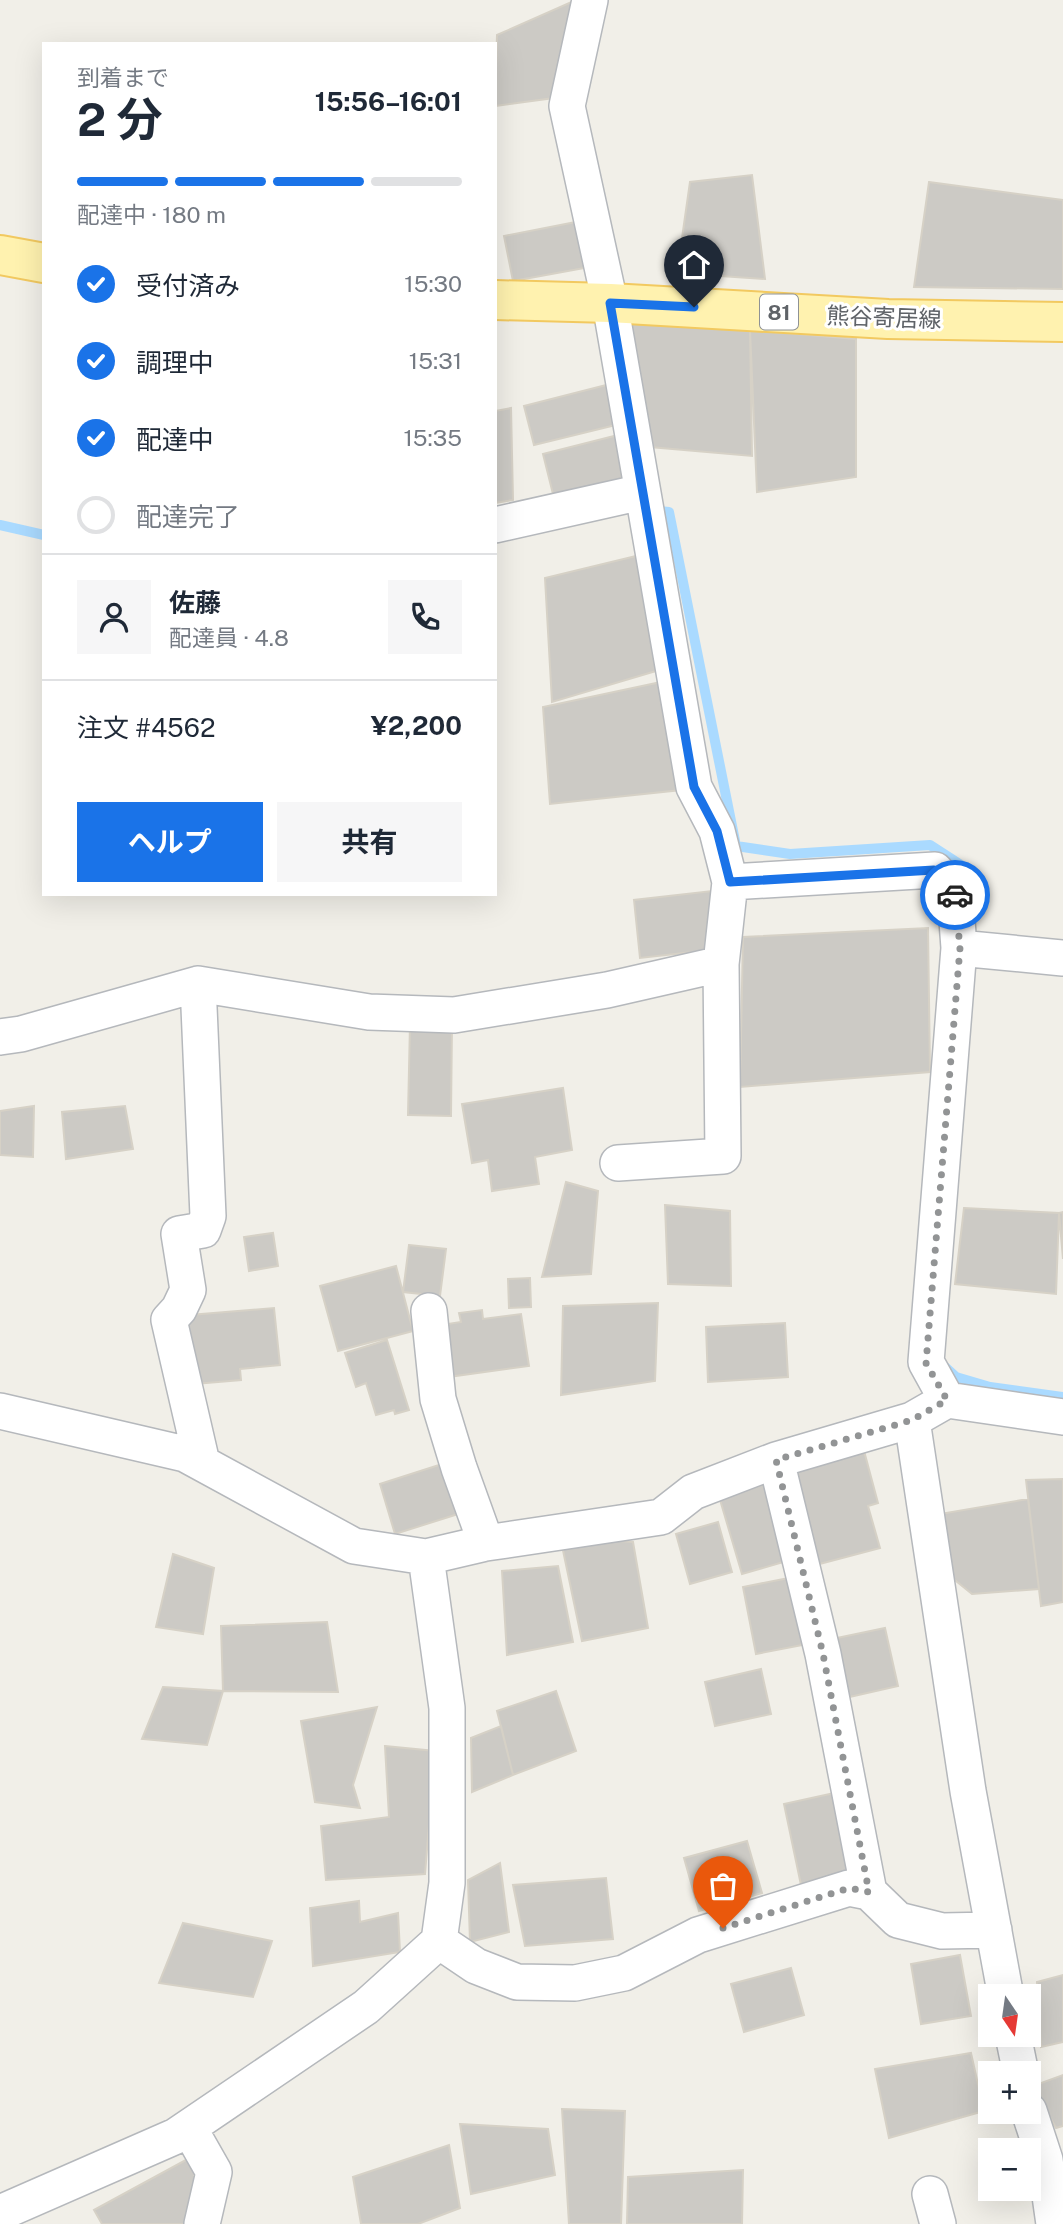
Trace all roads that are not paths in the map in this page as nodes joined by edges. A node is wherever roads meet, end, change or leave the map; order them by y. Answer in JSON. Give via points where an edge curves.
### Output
{"nodes":[{"id":1,"x":590,"y":0,"type":"edge"},
{"id":2,"x":0,"y":255,"type":"edge"},
{"id":3,"x":42,"y":263,"type":"edge"},
{"id":4,"x":497,"y":300,"type":"edge"},
{"id":5,"x":610,"y":303,"type":"junction"},
{"id":6,"x":1063,"y":322,"type":"edge"},
{"id":7,"x":643,"y":494,"type":"junction"},
{"id":8,"x":497,"y":525,"type":"edge"},
{"id":9,"x":730,"y":882,"type":"junction"},
{"id":10,"x":960,"y":948,"type":"junction"},
{"id":11,"x":1063,"y":958,"type":"edge"},
{"id":12,"x":721,"y":964,"type":"junction"},
{"id":13,"x":198,"y":984,"type":"junction"},
{"id":14,"x":0,"y":1037,"type":"edge"},
{"id":15,"x":618,"y":1163,"type":"dead end"},
{"id":16,"x":429,"y":1311,"type":"dead end"},
{"id":17,"x":947,"y":1400,"type":"junction"},
{"id":18,"x":0,"y":1411,"type":"edge"},
{"id":19,"x":1063,"y":1417,"type":"edge"},
{"id":20,"x":912,"y":1420,"type":"junction"},
{"id":21,"x":776,"y":1460,"type":"junction"},
{"id":22,"x":202,"y":1463,"type":"junction"},
{"id":23,"x":486,"y":1543,"type":"junction"},
{"id":24,"x":426,"y":1557,"type":"junction"},
{"id":25,"x":869,"y":1892,"type":"junction"},
{"id":26,"x":994,"y":1930,"type":"junction"},
{"id":27,"x":439,"y":1941,"type":"junction"},
{"id":28,"x":1004,"y":1984,"type":"edge"},
{"id":29,"x":1033,"y":2124,"type":"edge"},
{"id":30,"x":189,"y":2128,"type":"junction"},
{"id":31,"x":0,"y":2213,"type":"edge"},
{"id":32,"x":202,"y":2224,"type":"edge"},
{"id":33,"x":1054,"y":2224,"type":"edge"}],
"edges":[{"from":1,"to":5,"type":"street","via":[[566,106]]},
{"from":2,"to":3,"type":"main road"},
{"from":4,"to":5,"type":"main road","name":"熊谷寄居線","number":"81"},
{"from":5,"to":6,"type":"main road","name":"熊谷寄居線","number":"81","via":[[888,319]]},
{"from":5,"to":7,"type":"street"},
{"from":7,"to":8,"type":"street"},
{"from":7,"to":9,"type":"street","via":[[694,787],[717,831]]},
{"from":9,"to":10,"type":"street","via":[[934,870],[955,892]]},
{"from":9,"to":12,"type":"street"},
{"from":10,"to":11,"type":"street"},
{"from":10,"to":17,"type":"street","via":[[926,1363]]},
{"from":12,"to":13,"type":"street","via":[[607,990],[454,1015],[369,1012]]},
{"from":12,"to":15,"type":"street","via":[[723,1156]]},
{"from":13,"to":14,"type":"street"},
{"from":13,"to":22,"type":"street","via":[[208,1216],[202,1230],[179,1234],[188,1290],[169,1320]]},
{"from":16,"to":23,"type":"street","via":[[438,1399]]},
{"from":17,"to":19,"type":"street"},
{"from":17,"to":20,"type":"street"},
{"from":18,"to":22,"type":"street","via":[[185,1454]]},
{"from":20,"to":21,"type":"street"},
{"from":20,"to":26,"type":"street","via":[[968,1791]]},
{"from":21,"to":23,"type":"street","via":[[693,1492],[661,1517]]},
{"from":21,"to":25,"type":"street","via":[[823,1654]]},
{"from":22,"to":24,"type":"street","via":[[355,1546]]},
{"from":23,"to":24,"type":"street"},
{"from":24,"to":27,"type":"street","via":[[447,1709],[447,1883]]},
{"from":25,"to":26,"type":"street","via":[[898,1920],[942,1931]]},
{"from":25,"to":27,"type":"street","via":[[849,1888],[698,1936],[624,1973],[575,1983],[517,1982],[476,1966]]},
{"from":26,"to":28,"type":"street"},
{"from":27,"to":30,"type":"street","via":[[366,2007]]},
{"from":29,"to":33,"type":"street","via":[[1045,2160]]},
{"from":30,"to":31,"type":"street"},
{"from":30,"to":32,"type":"street","via":[[214,2172]]}]}
